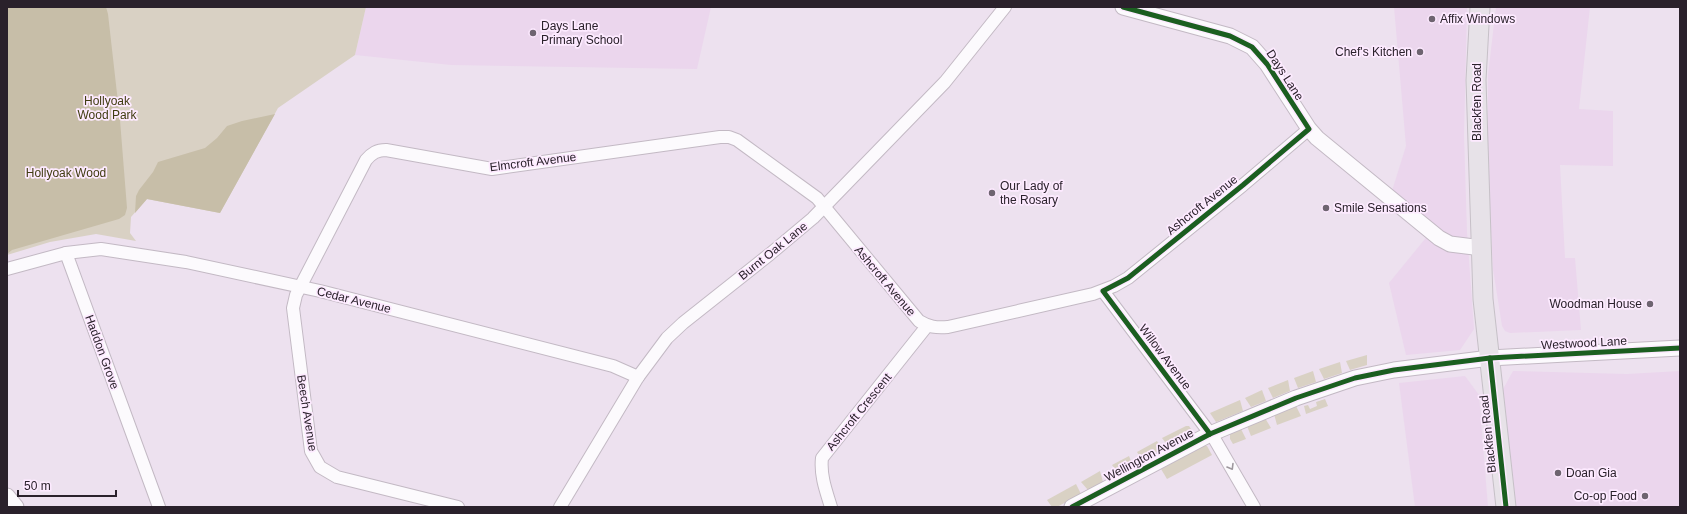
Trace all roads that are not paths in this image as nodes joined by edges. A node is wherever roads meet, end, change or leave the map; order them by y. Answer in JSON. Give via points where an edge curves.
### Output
{"nodes":[{"id":1,"x":1005,"y":7,"type":"edge"},
{"id":2,"x":1123,"y":7,"type":"edge"},
{"id":3,"x":1480,"y":7,"type":"edge"},
{"id":4,"x":1309,"y":129,"type":"junction"},
{"id":5,"x":824,"y":206,"type":"junction"},
{"id":6,"x":1482,"y":248,"type":"junction"},
{"id":7,"x":66,"y":253,"type":"junction"},
{"id":8,"x":7,"y":269,"type":"edge"},
{"id":9,"x":300,"y":287,"type":"junction"},
{"id":10,"x":1103,"y":291,"type":"junction"},
{"id":11,"x":927,"y":326,"type":"junction"},
{"id":12,"x":1680,"y":348,"type":"edge"},
{"id":13,"x":1490,"y":358,"type":"junction"},
{"id":14,"x":638,"y":376,"type":"junction"},
{"id":15,"x":1210,"y":434,"type":"junction"},
{"id":16,"x":7,"y":496,"type":"edge"},
{"id":17,"x":16,"y":507,"type":"edge"},
{"id":18,"x":160,"y":507,"type":"edge"},
{"id":19,"x":458,"y":507,"type":"edge"},
{"id":20,"x":560,"y":507,"type":"edge"},
{"id":21,"x":831,"y":507,"type":"edge"},
{"id":22,"x":1072,"y":507,"type":"edge"},
{"id":23,"x":1254,"y":507,"type":"edge"},
{"id":24,"x":1506,"y":507,"type":"edge"}],
"edges":[{"from":1,"to":5,"type":"street","name":"Burnt Oak Lane","via":[[945,82]]},
{"from":2,"to":4,"type":"street","name":"Days Lane","via":[[1230,36],[1252,47],[1268,64]]},
{"from":3,"to":6,"type":"main road","name":"Blackfen Road","via":[[1476,80]]},
{"from":4,"to":6,"type":"street","name":"Days Lane","via":[[1439,238],[1450,244]]},
{"from":4,"to":10,"type":"street","name":"Ashcroft Avenue","via":[[1128,278]]},
{"from":5,"to":9,"type":"street","name":"Elmcroft Avenue","via":[[737,140],[729,137],[492,169],[382,150],[366,160]]},
{"from":5,"to":11,"type":"street","name":"Ashcroft Avenue","via":[[919,321]]},
{"from":5,"to":14,"type":"street","name":"Burnt Oak Lane","via":[[800,230],[674,330]]},
{"from":6,"to":13,"type":"main road","name":"Blackfen Road","via":[[1483,299]]},
{"from":7,"to":8,"type":"street"},
{"from":7,"to":9,"type":"street","name":"Cedar Avenue","via":[[90,249],[113,250],[186,262]]},
{"from":7,"to":18,"type":"street","name":"Haddon Grove"},
{"from":9,"to":14,"type":"street","name":"Cedar Avenue","via":[[613,366]]},
{"from":9,"to":19,"type":"street","name":"Beech Avenue","via":[[293,308],[309,442],[315,460],[326,472],[337,477]]},
{"from":10,"to":11,"type":"street","name":"Ashcroft Avenue","via":[[948,327]]},
{"from":10,"to":15,"type":"street","name":"Willow Avenue"},
{"from":11,"to":21,"type":"street","name":"Ashcroft Crescent","via":[[822,458],[822,478]]},
{"from":12,"to":13,"type":"street","name":"Westwood Lane"},
{"from":13,"to":15,"type":"street","name":"Wellington Avenue","via":[[1394,370],[1355,378],[1296,398]]},
{"from":13,"to":24,"type":"main road","name":"Blackfen Road"},
{"from":14,"to":20,"type":"street","name":"Burnt Oak Lane"},
{"from":15,"to":22,"type":"street","name":"Wellington Avenue"},
{"from":15,"to":23,"type":"street","name":"Willow Avenue","one_way":true},
{"from":16,"to":17,"type":"street"}]}
